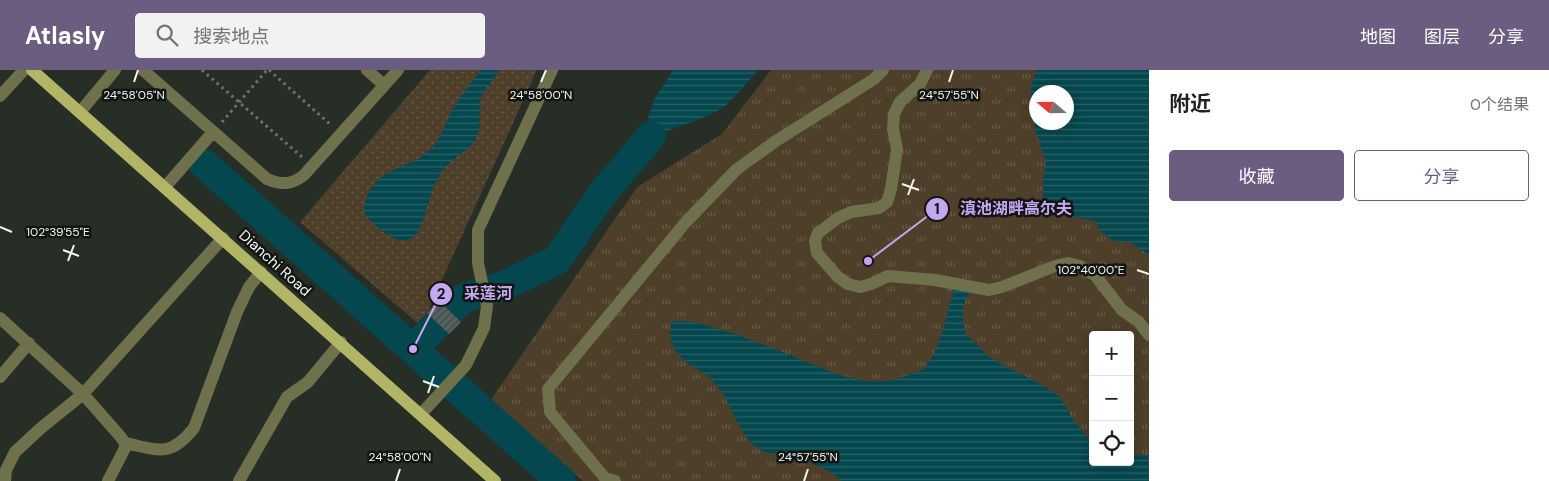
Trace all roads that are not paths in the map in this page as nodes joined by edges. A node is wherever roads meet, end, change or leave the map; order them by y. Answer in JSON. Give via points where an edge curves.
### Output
{"nodes":[{"id":1,"x":24,"y":70,"type":"edge"},
{"id":2,"x":32,"y":70,"type":"edge"},
{"id":3,"x":116,"y":70,"type":"edge"},
{"id":4,"x":142,"y":70,"type":"edge"},
{"id":5,"x":367,"y":70,"type":"edge"},
{"id":6,"x":398,"y":70,"type":"edge"},
{"id":7,"x":552,"y":70,"type":"edge"},
{"id":8,"x":883,"y":70,"type":"edge"},
{"id":9,"x":927,"y":70,"type":"edge"},
{"id":10,"x":384,"y":85,"type":"junction"},
{"id":11,"x":0,"y":96,"type":"edge"},
{"id":12,"x":80,"y":112,"type":"junction"},
{"id":13,"x":213,"y":132,"type":"junction"},
{"id":14,"x":165,"y":187,"type":"junction"},
{"id":15,"x":223,"y":238,"type":"junction"},
{"id":16,"x":261,"y":272,"type":"junction"},
{"id":17,"x":0,"y":318,"type":"edge"},
{"id":18,"x":1149,"y":334,"type":"edge"},
{"id":19,"x":341,"y":342,"type":"junction"},
{"id":20,"x":28,"y":343,"type":"junction"},
{"id":21,"x":0,"y":377,"type":"edge"},
{"id":22,"x":83,"y":394,"type":"junction"},
{"id":23,"x":421,"y":414,"type":"junction"},
{"id":24,"x":125,"y":443,"type":"junction"},
{"id":25,"x":5,"y":481,"type":"edge"},
{"id":26,"x":108,"y":481,"type":"edge"},
{"id":27,"x":239,"y":481,"type":"edge"},
{"id":28,"x":495,"y":481,"type":"edge"},
{"id":29,"x":615,"y":481,"type":"edge"}],
"edges":[{"from":1,"to":11,"type":"lane"},
{"from":2,"to":12,"type":"main road","name":"Dianchi Road"},
{"from":3,"to":12,"type":"lane"},
{"from":4,"to":13,"type":"lane"},
{"from":5,"to":10,"type":"lane"},
{"from":6,"to":10,"type":"lane"},
{"from":7,"to":23,"type":"lane","via":[[478,230],[478,264],[487,306],[484,328],[466,365]]},
{"from":8,"to":29,"type":"lane","via":[[737,169],[685,223],[548,389],[550,412],[605,478]]},
{"from":9,"to":18,"type":"lane","via":[[920,84],[900,102],[894,114],[892,129],[897,149],[887,202],[879,208],[851,212],[838,218],[818,233],[817,253],[838,277],[860,287],[888,276],[989,290],[1068,263],[1094,275],[1122,310]]},
{"from":10,"to":13,"type":"lane","via":[[298,180],[284,184],[267,179]]},
{"from":12,"to":14,"type":"main road","name":"Dianchi Road"},
{"from":13,"to":14,"type":"lane"},
{"from":14,"to":15,"type":"main road","name":"Dianchi Road"},
{"from":15,"to":16,"type":"main road","name":"Dianchi Road"},
{"from":15,"to":22,"type":"lane"},
{"from":16,"to":19,"type":"main road","name":"Dianchi Road"},
{"from":16,"to":24,"type":"lane","via":[[249,287],[237,312],[194,428],[183,442],[160,450]]},
{"from":17,"to":20,"type":"lane"},
{"from":19,"to":23,"type":"main road","name":"Dianchi Road"},
{"from":19,"to":27,"type":"lane","via":[[308,382],[287,397]]},
{"from":20,"to":21,"type":"lane"},
{"from":20,"to":22,"type":"lane"},
{"from":22,"to":24,"type":"lane"},
{"from":22,"to":25,"type":"lane","via":[[15,452],[6,470]]},
{"from":23,"to":28,"type":"main road","name":"Dianchi Road"},
{"from":24,"to":26,"type":"lane"}]}
